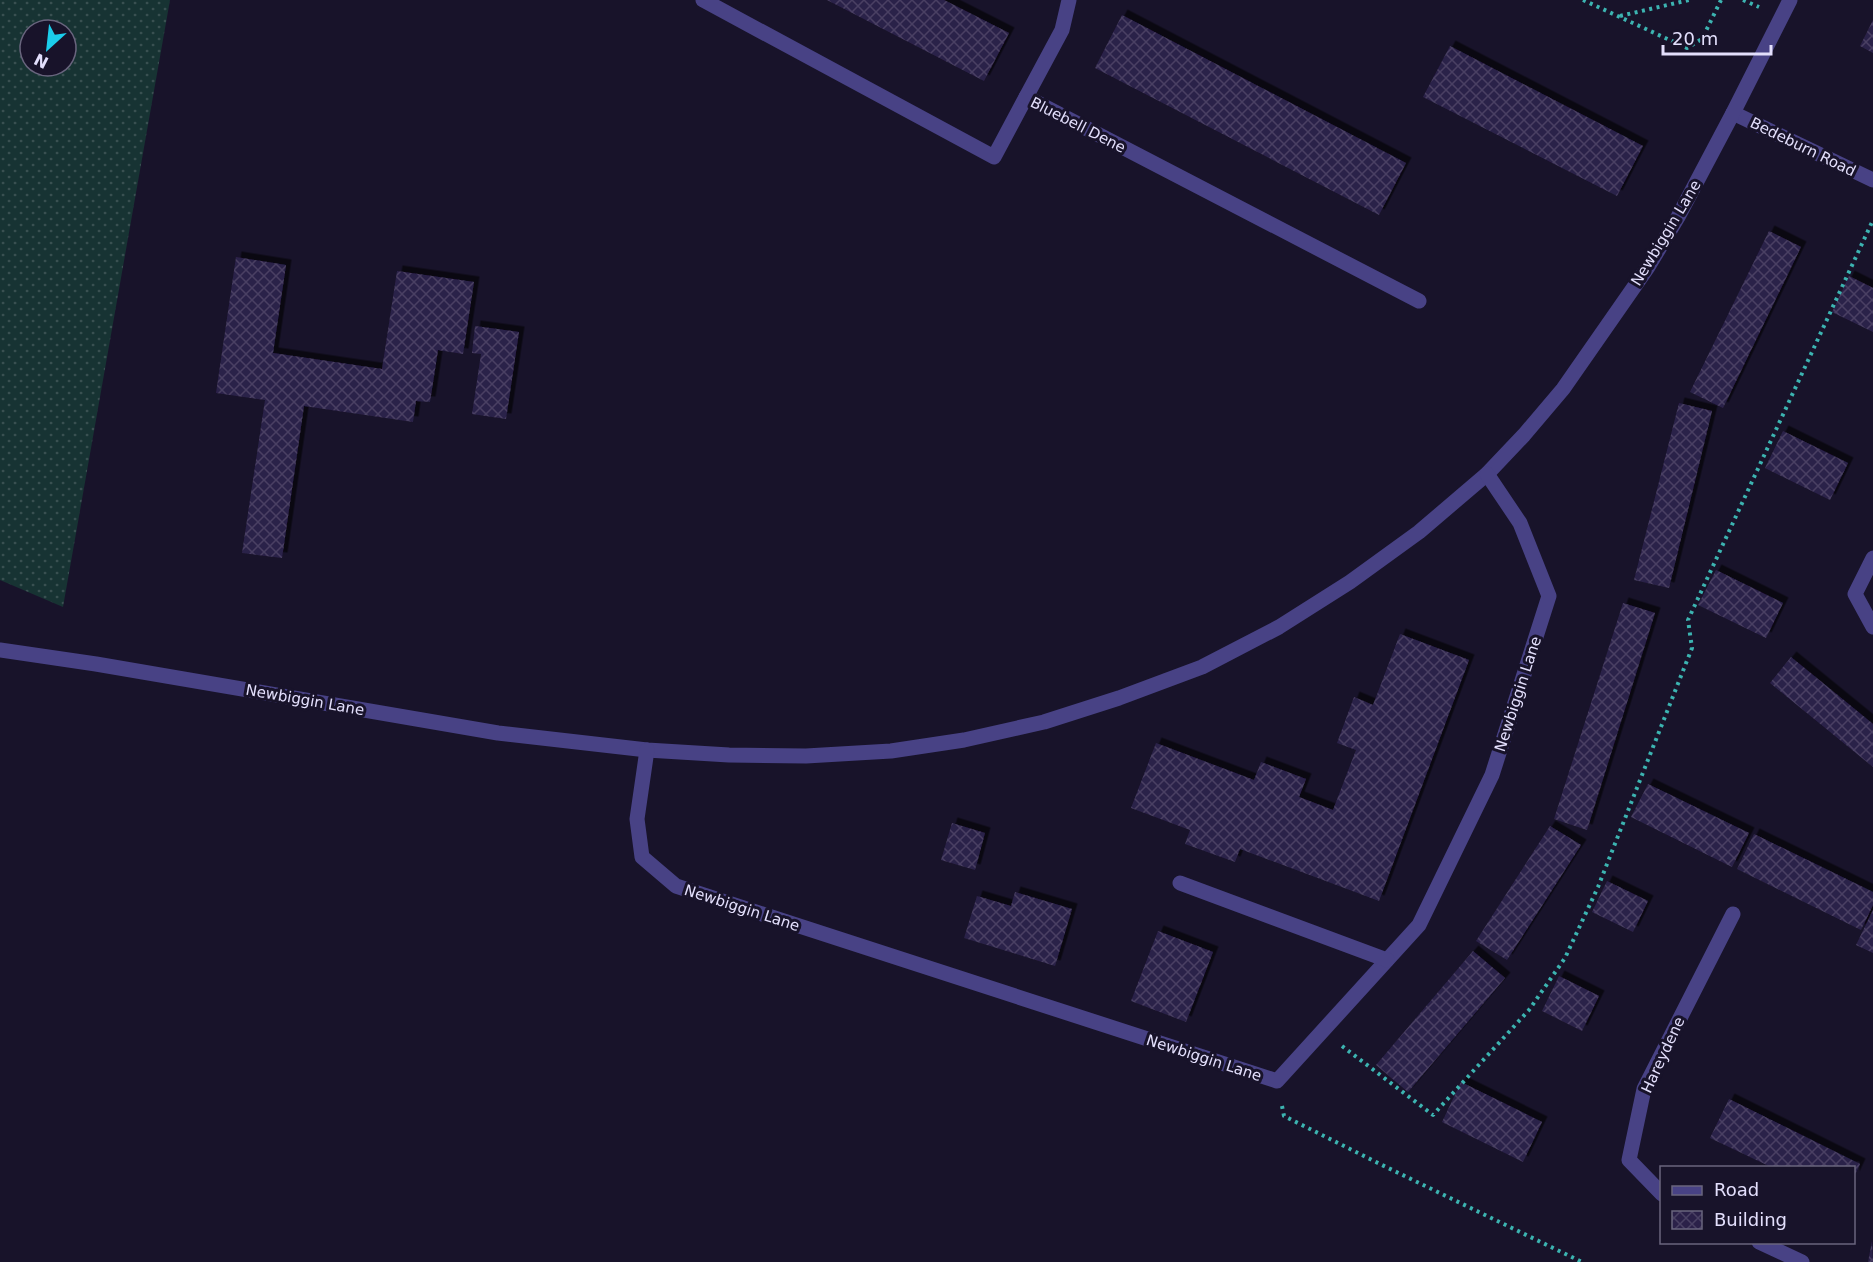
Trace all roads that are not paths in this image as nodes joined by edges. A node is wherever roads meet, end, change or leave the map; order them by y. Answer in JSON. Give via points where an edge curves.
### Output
{"nodes":[{"id":1,"x":703,"y":0,"type":"edge"},
{"id":2,"x":1069,"y":0,"type":"edge"},
{"id":3,"x":1790,"y":0,"type":"edge"},
{"id":4,"x":1026,"y":97,"type":"junction"},
{"id":5,"x":1733,"y":113,"type":"junction"},
{"id":6,"x":1873,"y":180,"type":"edge"},
{"id":7,"x":1419,"y":301,"type":"dead end"},
{"id":8,"x":1487,"y":474,"type":"junction"},
{"id":9,"x":1873,"y":558,"type":"edge"},
{"id":10,"x":1873,"y":627,"type":"edge"},
{"id":11,"x":0,"y":650,"type":"edge"},
{"id":12,"x":647,"y":750,"type":"junction"},
{"id":13,"x":1180,"y":883,"type":"dead end"},
{"id":14,"x":1733,"y":914,"type":"dead end"},
{"id":15,"x":1387,"y":960,"type":"junction"},
{"id":16,"x":1660,"y":1192,"type":"edge"},
{"id":17,"x":1763,"y":1244,"type":"edge"},
{"id":18,"x":1802,"y":1262,"type":"edge"}],
"edges":[{"from":1,"to":4,"type":"street","name":"Bluebell Dene","via":[[994,157]]},
{"from":2,"to":4,"type":"street","via":[[1062,30]]},
{"from":3,"to":5,"type":"street","name":"Newbiggin Lane"},
{"from":4,"to":7,"type":"street","name":"Bluebell Dene"},
{"from":5,"to":6,"type":"street","name":"Bedeburn Road"},
{"from":5,"to":8,"type":"street","name":"Newbiggin Lane","via":[[1648,267],[1563,389]]},
{"from":8,"to":12,"type":"street","name":"Newbiggin Lane","via":[[1410,539],[1279,627],[1202,667],[1066,715],[964,740],[891,751],[806,756]]},
{"from":8,"to":15,"type":"street","name":"Newbiggin Lane","via":[[1520,523],[1549,596],[1492,775],[1419,925]]},
{"from":9,"to":10,"type":"street","via":[[1855,594]]},
{"from":11,"to":12,"type":"street","name":"Newbiggin Lane","via":[[498,734]]},
{"from":12,"to":15,"type":"street","name":"Newbiggin Lane","via":[[637,819],[642,857],[676,886],[1277,1081]]},
{"from":13,"to":15,"type":"street"},
{"from":14,"to":16,"type":"street","name":"Hareydene","via":[[1644,1089],[1629,1160]]},
{"from":17,"to":18,"type":"street"}]}
